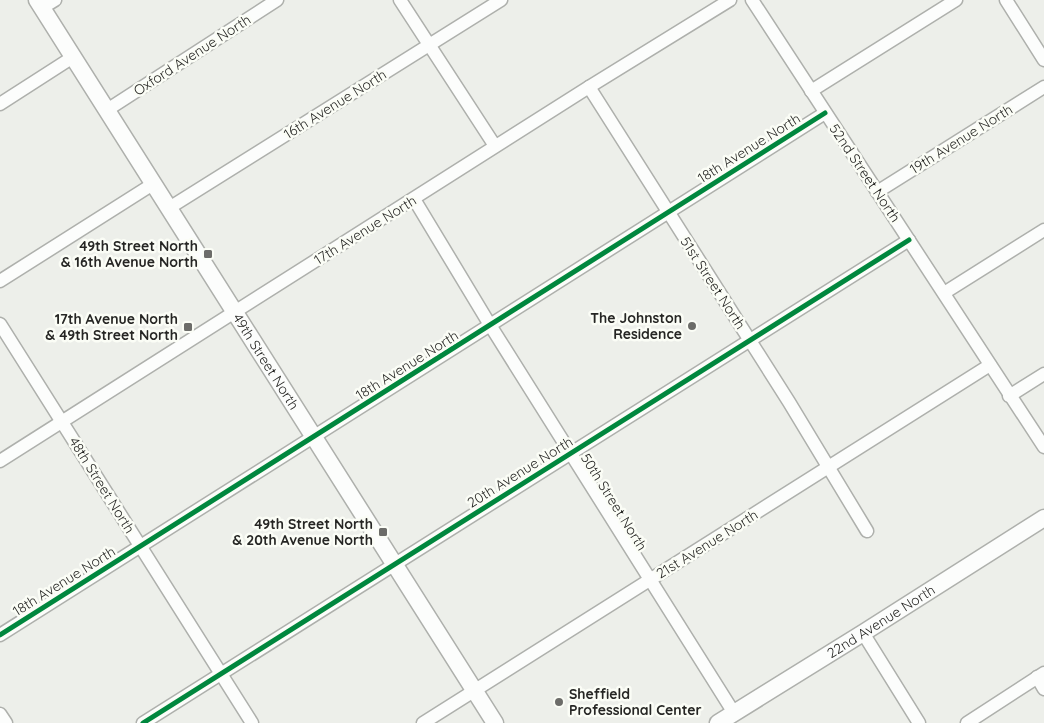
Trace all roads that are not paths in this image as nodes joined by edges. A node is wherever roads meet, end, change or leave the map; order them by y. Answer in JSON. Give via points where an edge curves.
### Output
{"nodes":[{"id":1,"x":277,"y":0,"type":"edge"},
{"id":2,"x":400,"y":0,"type":"edge"},
{"id":3,"x":501,"y":0,"type":"edge"},
{"id":4,"x":730,"y":0,"type":"edge"},
{"id":5,"x":752,"y":0,"type":"edge"},
{"id":6,"x":956,"y":0,"type":"edge"},
{"id":7,"x":1006,"y":0,"type":"edge"},
{"id":8,"x":45,"y":3,"type":"edge"},
{"id":9,"x":430,"y":45,"type":"junction"},
{"id":10,"x":73,"y":57,"type":"junction"},
{"id":11,"x":1044,"y":60,"type":"edge"},
{"id":12,"x":1044,"y":86,"type":"edge"},
{"id":13,"x":589,"y":87,"type":"junction"},
{"id":14,"x":812,"y":91,"type":"junction"},
{"id":15,"x":0,"y":104,"type":"edge"},
{"id":16,"x":107,"y":110,"type":"junction"},
{"id":17,"x":825,"y":113,"type":"junction"},
{"id":18,"x":495,"y":146,"type":"junction"},
{"id":19,"x":153,"y":184,"type":"junction"},
{"id":20,"x":877,"y":192,"type":"junction"},
{"id":21,"x":414,"y":199,"type":"junction"},
{"id":22,"x":169,"y":208,"type":"junction"},
{"id":23,"x":668,"y":212,"type":"junction"},
{"id":24,"x":1044,"y":230,"type":"edge"},
{"id":25,"x":909,"y":240,"type":"junction"},
{"id":26,"x":0,"y":281,"type":"edge"},
{"id":27,"x":944,"y":293,"type":"junction"},
{"id":28,"x":235,"y":312,"type":"junction"},
{"id":29,"x":0,"y":324,"type":"edge"},
{"id":30,"x":490,"y":325,"type":"junction"},
{"id":31,"x":750,"y":340,"type":"junction"},
{"id":32,"x":990,"y":365,"type":"junction"},
{"id":33,"x":1044,"y":374,"type":"edge"},
{"id":34,"x":1009,"y":396,"type":"junction"},
{"id":35,"x":62,"y":422,"type":"junction"},
{"id":36,"x":314,"y":437,"type":"junction"},
{"id":37,"x":1044,"y":447,"type":"edge"},
{"id":38,"x":571,"y":453,"type":"junction"},
{"id":39,"x":0,"y":461,"type":"edge"},
{"id":40,"x":828,"y":467,"type":"junction"},
{"id":41,"x":1044,"y":518,"type":"edge"},
{"id":42,"x":867,"y":531,"type":"dead end"},
{"id":43,"x":140,"y":546,"type":"junction"},
{"id":44,"x":394,"y":564,"type":"junction"},
{"id":45,"x":650,"y":580,"type":"junction"},
{"id":46,"x":863,"y":633,"type":"junction"},
{"id":47,"x":0,"y":635,"type":"edge"},
{"id":48,"x":221,"y":674,"type":"junction"},
{"id":49,"x":1040,"y":675,"type":"edge"},
{"id":50,"x":1044,"y":689,"type":"edge"},
{"id":51,"x":474,"y":690,"type":"junction"},
{"id":52,"x":734,"y":713,"type":"junction"},
{"id":53,"x":0,"y":714,"type":"edge"},
{"id":54,"x":6,"y":723,"type":"edge"},
{"id":55,"x":142,"y":723,"type":"edge"},
{"id":56,"x":252,"y":723,"type":"edge"},
{"id":57,"x":423,"y":723,"type":"edge"},
{"id":58,"x":495,"y":723,"type":"edge"},
{"id":59,"x":718,"y":723,"type":"edge"},
{"id":60,"x":919,"y":723,"type":"edge"},
{"id":61,"x":967,"y":723,"type":"edge"}],
"edges":[{"from":1,"to":16,"type":"street","name":"Oxford Avenue North"},
{"from":2,"to":9,"type":"street"},
{"from":3,"to":9,"type":"street","name":"16th Avenue North"},
{"from":4,"to":13,"type":"street","name":"17th Avenue North"},
{"from":5,"to":14,"type":"street","name":"52nd Street North"},
{"from":6,"to":14,"type":"street"},
{"from":7,"to":11,"type":"street"},
{"from":8,"to":10,"type":"main road","name":"49th Street North"},
{"from":9,"to":18,"type":"street"},
{"from":9,"to":22,"type":"street","name":"16th Avenue North"},
{"from":10,"to":15,"type":"street"},
{"from":10,"to":16,"type":"main road","name":"49th Street North"},
{"from":12,"to":20,"type":"street","name":"19th Avenue North"},
{"from":13,"to":18,"type":"street","name":"17th Avenue North"},
{"from":13,"to":23,"type":"street","name":"51st Street North"},
{"from":14,"to":17,"type":"street","name":"52nd Street North"},
{"from":16,"to":19,"type":"main road","name":"49th Street North"},
{"from":17,"to":20,"type":"street","name":"52nd Street North"},
{"from":17,"to":23,"type":"street","name":"18th Avenue North"},
{"from":18,"to":21,"type":"street","name":"17th Avenue North"},
{"from":19,"to":22,"type":"main road","name":"49th Street North"},
{"from":19,"to":26,"type":"street"},
{"from":20,"to":25,"type":"street","name":"52nd Street North"},
{"from":21,"to":28,"type":"street","name":"17th Avenue North"},
{"from":21,"to":30,"type":"street","name":"50th Street North"},
{"from":22,"to":28,"type":"main road","name":"49th Street North"},
{"from":23,"to":30,"type":"street","name":"18th Avenue North"},
{"from":23,"to":31,"type":"street","name":"51st Street North"},
{"from":24,"to":27,"type":"street"},
{"from":25,"to":27,"type":"street","name":"52nd Street North"},
{"from":25,"to":31,"type":"street","name":"20th Avenue North"},
{"from":27,"to":32,"type":"street","name":"52nd Street North"},
{"from":28,"to":35,"type":"street","name":"17th Avenue North"},
{"from":28,"to":36,"type":"main road","name":"49th Street North"},
{"from":29,"to":35,"type":"street","name":"48th Street North"},
{"from":30,"to":36,"type":"street","name":"18th Avenue North"},
{"from":30,"to":38,"type":"street","name":"50th Street North"},
{"from":31,"to":38,"type":"street","name":"20th Avenue North"},
{"from":31,"to":40,"type":"street","name":"51st Street North"},
{"from":32,"to":34,"type":"street","name":"52nd Street North"},
{"from":32,"to":40,"type":"street","name":"21st Avenue North"},
{"from":33,"to":34,"type":"street"},
{"from":34,"to":37,"type":"street","name":"52nd Street North"},
{"from":35,"to":39,"type":"street","name":"17th Avenue North"},
{"from":35,"to":43,"type":"street","name":"48th Street North"},
{"from":36,"to":43,"type":"street","name":"18th Avenue North"},
{"from":36,"to":44,"type":"main road","name":"49th Street North"},
{"from":38,"to":44,"type":"street","name":"20th Avenue North"},
{"from":38,"to":45,"type":"street","name":"50th Street North"},
{"from":40,"to":42,"type":"street","name":"51st Street North"},
{"from":40,"to":45,"type":"street","name":"21st Avenue North"},
{"from":41,"to":46,"type":"main road","name":"22nd Avenue North"},
{"from":43,"to":47,"type":"street","name":"18th Avenue North"},
{"from":43,"to":48,"type":"street","name":"48th Street North"},
{"from":44,"to":48,"type":"street","name":"20th Avenue North"},
{"from":44,"to":51,"type":"main road","name":"49th Street North"},
{"from":45,"to":51,"type":"street","name":"21st Avenue North"},
{"from":45,"to":52,"type":"street","name":"50th Street North"},
{"from":46,"to":52,"type":"main road","name":"22nd Avenue North"},
{"from":46,"to":60,"type":"street"},
{"from":48,"to":55,"type":"street","name":"20th Avenue North"},
{"from":48,"to":56,"type":"street","name":"48th Street North"},
{"from":49,"to":50,"type":"street"},
{"from":49,"to":61,"type":"street"},
{"from":51,"to":57,"type":"street","name":"21st Avenue North"},
{"from":51,"to":58,"type":"main road","name":"49th Street North"},
{"from":52,"to":59,"type":"main road","name":"22nd Avenue North"},
{"from":53,"to":54,"type":"street"}]}
